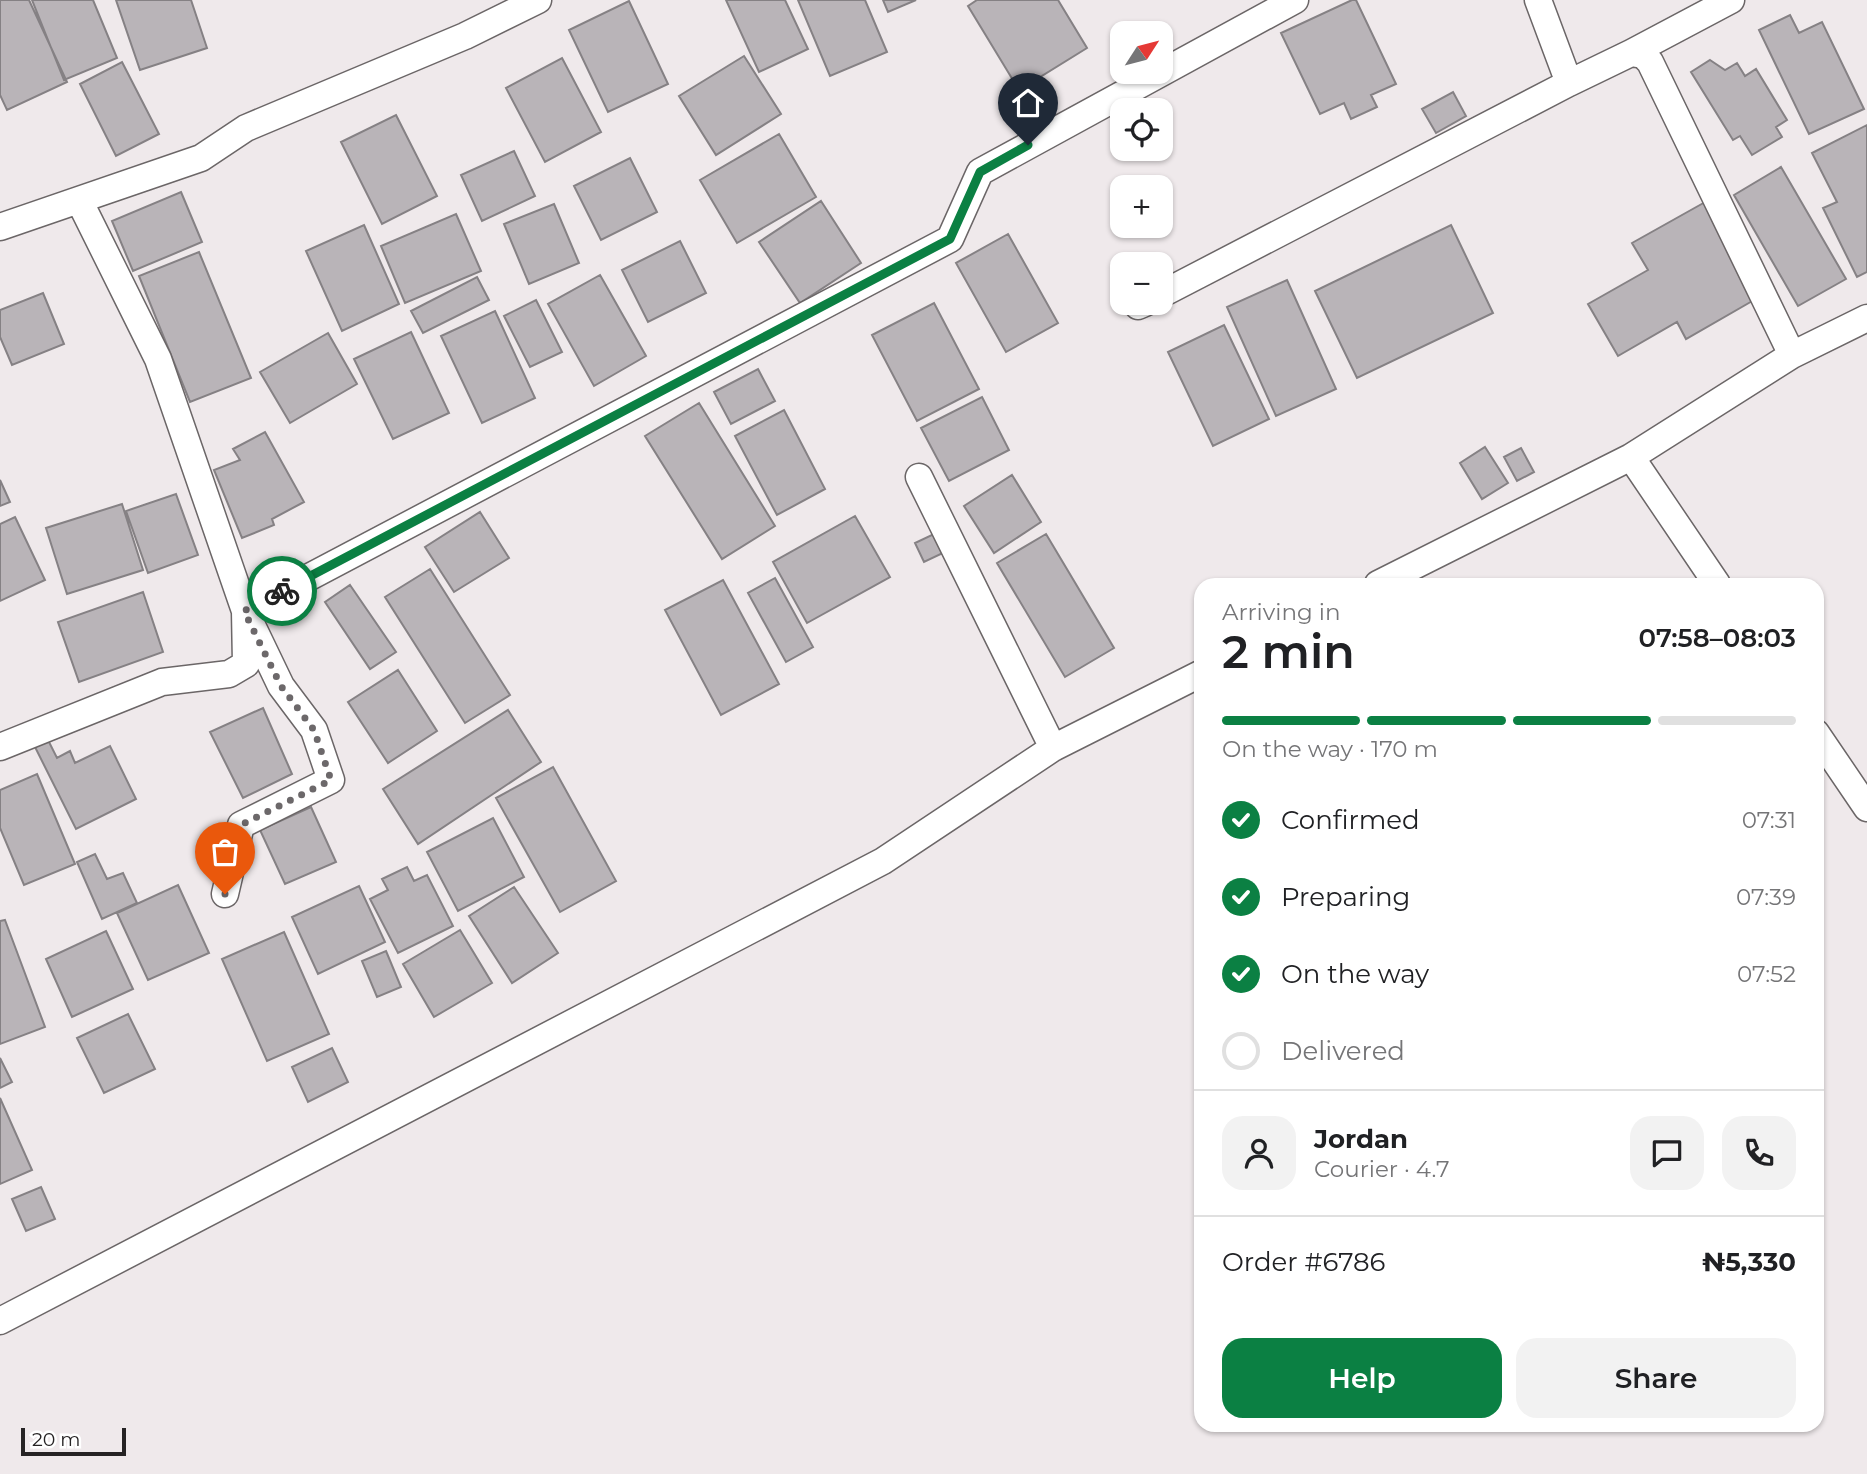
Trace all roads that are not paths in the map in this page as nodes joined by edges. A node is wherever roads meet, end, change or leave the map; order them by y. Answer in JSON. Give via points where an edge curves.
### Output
{"nodes":[{"id":1,"x":538,"y":0,"type":"edge"},
{"id":2,"x":1295,"y":0,"type":"edge"},
{"id":3,"x":1538,"y":0,"type":"edge"},
{"id":4,"x":1731,"y":0,"type":"edge"},
{"id":5,"x":1630,"y":53,"type":"junction"},
{"id":6,"x":1569,"y":83,"type":"junction"},
{"id":7,"x":80,"y":202,"type":"junction"},
{"id":8,"x":0,"y":227,"type":"edge"},
{"id":9,"x":1173,"y":288,"type":"edge"},
{"id":10,"x":1867,"y":318,"type":"edge"},
{"id":11,"x":1792,"y":355,"type":"junction"},
{"id":12,"x":1631,"y":457,"type":"junction"},
{"id":13,"x":919,"y":477,"type":"dead end"},
{"id":14,"x":1390,"y":578,"type":"edge"},
{"id":15,"x":1713,"y":578,"type":"edge"},
{"id":16,"x":244,"y":611,"type":"junction"},
{"id":17,"x":1194,"y":677,"type":"edge"},
{"id":18,"x":1824,"y":745,"type":"edge"},
{"id":19,"x":0,"y":747,"type":"edge"},
{"id":20,"x":1053,"y":748,"type":"junction"},
{"id":21,"x":1867,"y":808,"type":"edge"},
{"id":22,"x":225,"y":894,"type":"dead end"},
{"id":23,"x":0,"y":1321,"type":"edge"}],
"edges":[{"from":1,"to":7,"type":"street","via":[[465,36],[246,128],[201,158]]},
{"from":2,"to":16,"type":"street","via":[[980,172],[950,239]]},
{"from":3,"to":6,"type":"street"},
{"from":4,"to":5,"type":"street"},
{"from":5,"to":6,"type":"street"},
{"from":5,"to":11,"type":"street","via":[[1643,55],[1650,62]]},
{"from":6,"to":9,"type":"street"},
{"from":7,"to":8,"type":"street"},
{"from":7,"to":16,"type":"street","via":[[158,359]]},
{"from":10,"to":11,"type":"street"},
{"from":11,"to":12,"type":"street"},
{"from":12,"to":14,"type":"street"},
{"from":12,"to":15,"type":"street"},
{"from":13,"to":20,"type":"street"},
{"from":16,"to":19,"type":"street","via":[[246,664],[229,674],[162,682]]},
{"from":16,"to":22,"type":"street","via":[[281,686],[314,730],[331,780],[241,825]]},
{"from":17,"to":20,"type":"street"},
{"from":18,"to":21,"type":"street"},
{"from":20,"to":23,"type":"street","via":[[883,861]]}]}
